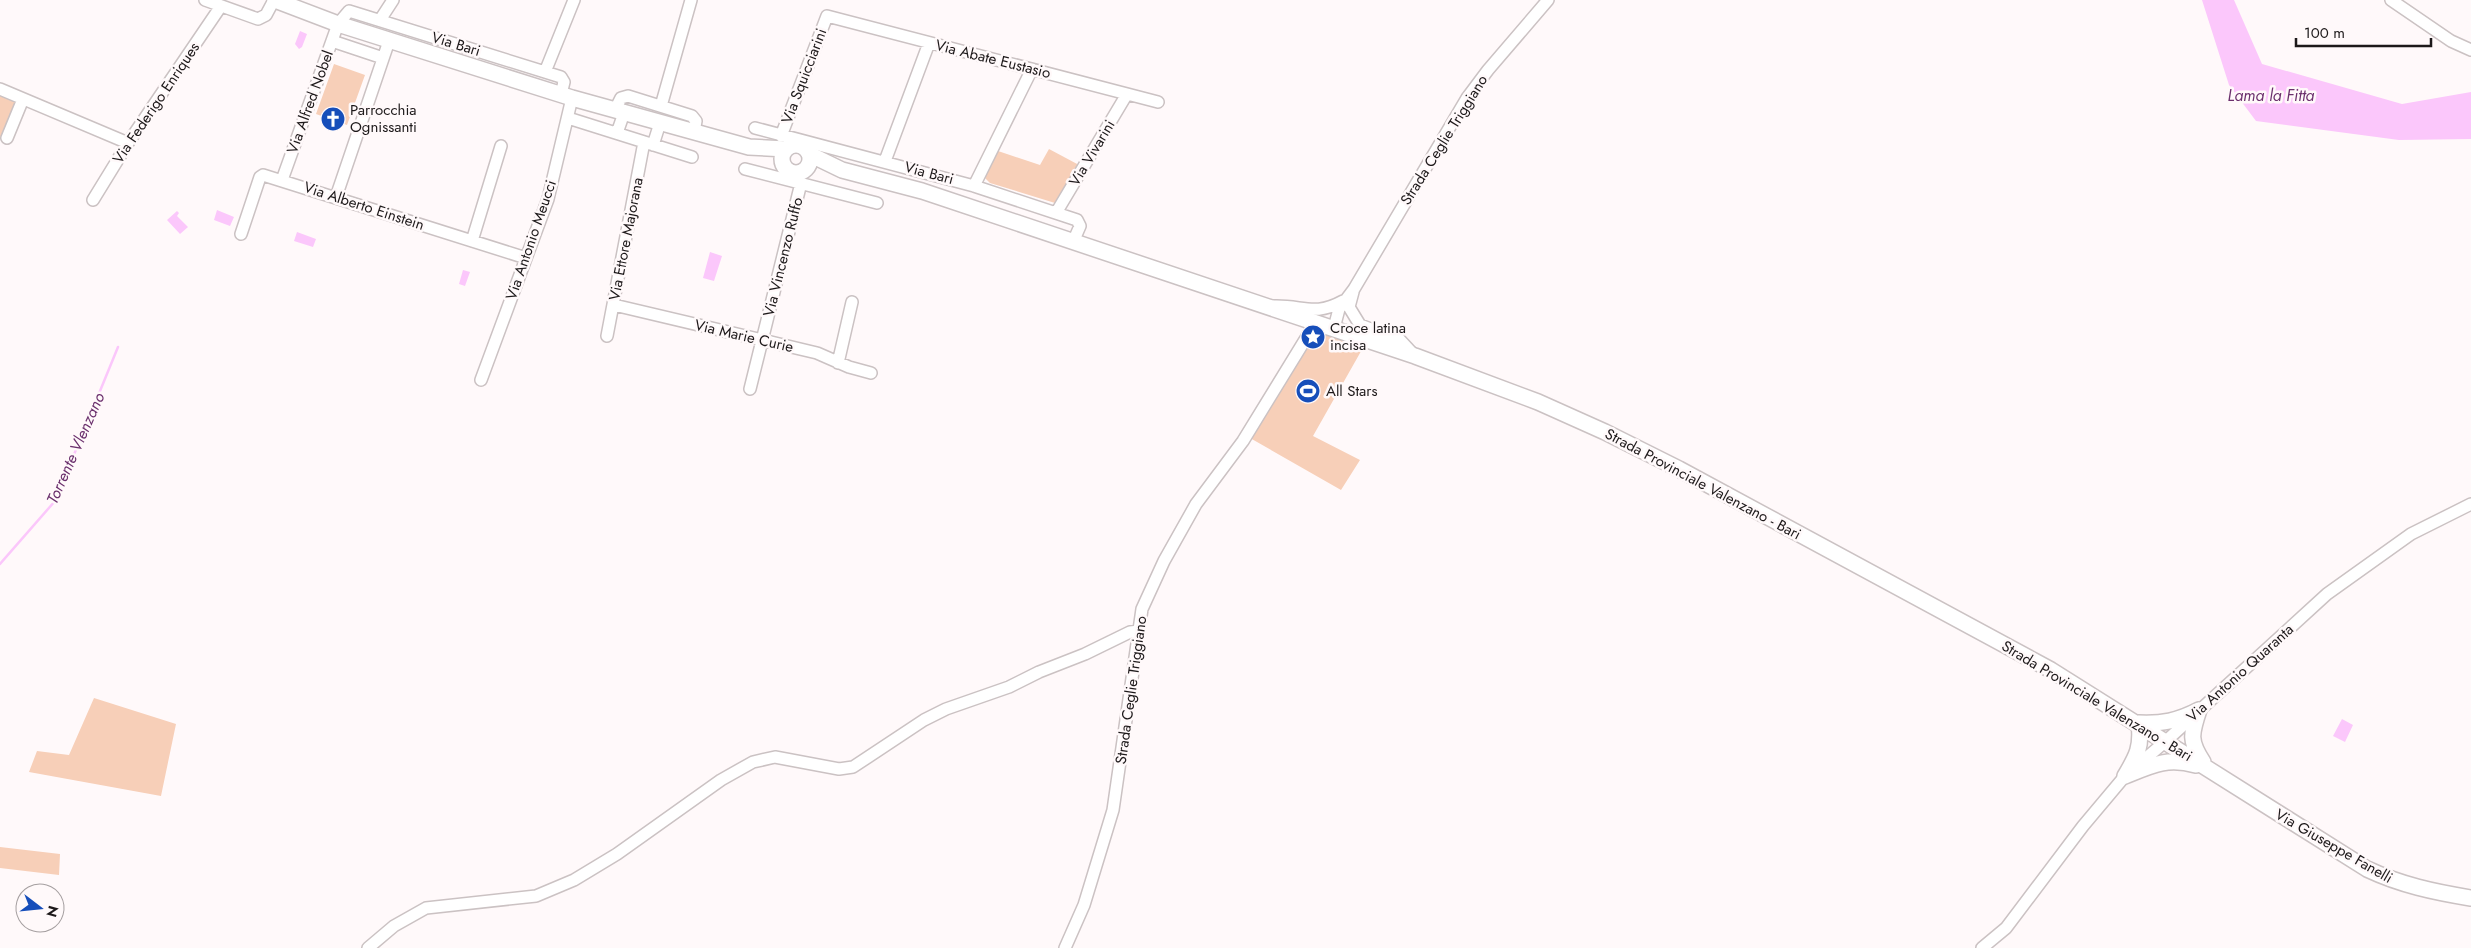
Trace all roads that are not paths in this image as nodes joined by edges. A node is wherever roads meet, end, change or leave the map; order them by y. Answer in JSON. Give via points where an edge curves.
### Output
{"nodes":[{"id":1,"x":206,"y":0,"type":"edge"},
{"id":2,"x":274,"y":0,"type":"edge"},
{"id":3,"x":393,"y":0,"type":"edge"},
{"id":4,"x":574,"y":0,"type":"edge"},
{"id":5,"x":691,"y":0,"type":"edge"},
{"id":6,"x":1548,"y":0,"type":"edge"},
{"id":7,"x":2391,"y":0,"type":"edge"},
{"id":8,"x":221,"y":6,"type":"junction"},
{"id":9,"x":827,"y":16,"type":"joint"},
{"id":10,"x":380,"y":20,"type":"junction"},
{"id":11,"x":338,"y":24,"type":"junction"},
{"id":12,"x":332,"y":41,"type":"junction"},
{"id":13,"x":389,"y":41,"type":"junction"},
{"id":14,"x":929,"y":43,"type":"junction"},
{"id":15,"x":2471,"y":50,"type":"edge"},
{"id":16,"x":383,"y":58,"type":"junction"},
{"id":17,"x":1032,"y":69,"type":"junction"},
{"id":18,"x":545,"y":72,"type":"junction"},
{"id":19,"x":0,"y":89,"type":"edge"},
{"id":20,"x":1128,"y":94,"type":"junction"},
{"id":21,"x":567,"y":96,"type":"junction"},
{"id":22,"x":23,"y":99,"type":"junction"},
{"id":23,"x":1158,"y":102,"type":"dead end"},
{"id":24,"x":661,"y":106,"type":"junction"},
{"id":25,"x":619,"y":111,"type":"junction"},
{"id":26,"x":568,"y":118,"type":"junction"},
{"id":27,"x":660,"y":123,"type":"junction"},
{"id":28,"x":755,"y":128,"type":"dead end"},
{"id":29,"x":694,"y":132,"type":"junction"},
{"id":30,"x":618,"y":133,"type":"junction"},
{"id":31,"x":7,"y":138,"type":"dead end"},
{"id":32,"x":128,"y":143,"type":"junction"},
{"id":33,"x":649,"y":143,"type":"junction"},
{"id":34,"x":795,"y":145,"type":"junction"},
{"id":35,"x":501,"y":146,"type":"dead end"},
{"id":36,"x":749,"y":147,"type":"junction"},
{"id":37,"x":692,"y":157,"type":"dead end"},
{"id":38,"x":885,"y":161,"type":"junction"},
{"id":39,"x":745,"y":169,"type":"dead end"},
{"id":40,"x":842,"y":170,"type":"junction"},
{"id":41,"x":795,"y":174,"type":"junction"},
{"id":42,"x":282,"y":180,"type":"junction"},
{"id":43,"x":974,"y":186,"type":"junction"},
{"id":44,"x":336,"y":197,"type":"junction"},
{"id":45,"x":93,"y":200,"type":"dead end"},
{"id":46,"x":877,"y":203,"type":"dead end"},
{"id":47,"x":1029,"y":204,"type":"junction"},
{"id":48,"x":1056,"y":212,"type":"junction"},
{"id":49,"x":1022,"y":225,"type":"junction"},
{"id":50,"x":241,"y":234,"type":"dead end"},
{"id":51,"x":472,"y":240,"type":"junction"},
{"id":52,"x":1073,"y":242,"type":"junction"},
{"id":53,"x":526,"y":258,"type":"junction"},
{"id":54,"x":1166,"y":272,"type":"joint"},
{"id":55,"x":852,"y":302,"type":"dead end"},
{"id":56,"x":1347,"y":304,"type":"junction"},
{"id":57,"x":614,"y":305,"type":"junction"},
{"id":58,"x":1263,"y":306,"type":"junction"},
{"id":59,"x":1316,"y":322,"type":"junction"},
{"id":60,"x":1334,"y":328,"type":"junction"},
{"id":61,"x":608,"y":336,"type":"dead end"},
{"id":62,"x":762,"y":340,"type":"junction"},
{"id":63,"x":1415,"y":356,"type":"junction"},
{"id":64,"x":838,"y":363,"type":"junction"},
{"id":65,"x":871,"y":373,"type":"dead end"},
{"id":66,"x":481,"y":380,"type":"dead end"},
{"id":67,"x":750,"y":389,"type":"dead end"},
{"id":68,"x":2471,"y":504,"type":"edge"},
{"id":69,"x":1139,"y":631,"type":"junction"},
{"id":70,"x":2199,"y":710,"type":"junction"},
{"id":71,"x":2139,"y":723,"type":"junction"},
{"id":72,"x":2166,"y":741,"type":"junction"},
{"id":73,"x":2207,"y":769,"type":"junction"},
{"id":74,"x":2125,"y":776,"type":"junction"},
{"id":75,"x":2471,"y":898,"type":"edge"},
{"id":76,"x":368,"y":948,"type":"edge"},
{"id":77,"x":1065,"y":948,"type":"edge"},
{"id":78,"x":1982,"y":948,"type":"edge"}],
"edges":[{"from":1,"to":8,"type":"street","name":"Via Bari"},
{"from":2,"to":8,"type":"street","name":"Via Bari","via":[[266,15],[258,20]]},
{"from":2,"to":11,"type":"main road","name":"Via Bari"},
{"from":3,"to":10,"type":"street"},
{"from":4,"to":18,"type":"street"},
{"from":5,"to":24,"type":"street"},
{"from":6,"to":56,"type":"street","name":"Strada Ceglie Triggiano","via":[[1467,98]]},
{"from":7,"to":15,"type":"street","via":[[2451,41]]},
{"from":8,"to":32,"type":"street","name":"Via Federigo Enriques"},
{"from":9,"to":14,"type":"street","name":"Via Abate Eustasio"},
{"from":9,"to":34,"type":"street","name":"Via Squicciarini"},
{"from":10,"to":11,"type":"street","name":"Via Bari","via":[[349,11]]},
{"from":10,"to":18,"type":"street","name":"Via Bari"},
{"from":11,"to":12,"type":"street","name":"Via Alfred Nobel"},
{"from":11,"to":13,"type":"main road","name":"Via Bari"},
{"from":12,"to":16,"type":"street"},
{"from":12,"to":42,"type":"street","name":"Via Alfred Nobel"},
{"from":13,"to":16,"type":"street"},
{"from":13,"to":21,"type":"main road","name":"Via Bari"},
{"from":14,"to":17,"type":"street","name":"Via Abate Eustasio"},
{"from":14,"to":38,"type":"street"},
{"from":16,"to":44,"type":"street"},
{"from":17,"to":20,"type":"street","name":"Via Abate Eustasio"},
{"from":17,"to":43,"type":"street"},
{"from":18,"to":21,"type":"street","name":"Via Bari","via":[[563,78]]},
{"from":19,"to":22,"type":"street"},
{"from":20,"to":23,"type":"street","name":"Via Abate Eustasio"},
{"from":20,"to":48,"type":"street","name":"Via Vivarini"},
{"from":21,"to":25,"type":"main road","name":"Via Bari"},
{"from":21,"to":26,"type":"street","name":"Via Antonio Meucci"},
{"from":22,"to":31,"type":"street"},
{"from":22,"to":32,"type":"street"},
{"from":24,"to":25,"type":"street","via":[[624,96]]},
{"from":24,"to":29,"type":"street","via":[[694,117]]},
{"from":25,"to":27,"type":"main road","name":"Via Bari"},
{"from":25,"to":30,"type":"street"},
{"from":26,"to":30,"type":"street"},
{"from":26,"to":53,"type":"street","name":"Via Antonio Meucci","via":[[548,200]]},
{"from":27,"to":29,"type":"main road","name":"Via Bari"},
{"from":27,"to":33,"type":"street","name":"Via Ettore Majorana"},
{"from":28,"to":34,"type":"street","name":"Via Bari"},
{"from":29,"to":36,"type":"main road","name":"Via Bari"},
{"from":30,"to":33,"type":"street"},
{"from":32,"to":45,"type":"street","name":"Via Federigo Enriques"},
{"from":33,"to":37,"type":"street"},
{"from":33,"to":57,"type":"street","name":"Via Ettore Majorana"},
{"from":34,"to":36,"type":"main road","name":"Via Bari"},
{"from":34,"to":38,"type":"street","name":"Via Bari"},
{"from":34,"to":40,"type":"main road","name":"Via Bari"},
{"from":34,"to":41,"type":"main road","via":[[783,157]]},
{"from":34,"to":41,"type":"main road","via":[[809,162]]},
{"from":35,"to":51,"type":"street"},
{"from":36,"to":41,"type":"main road","name":"Via Bari"},
{"from":38,"to":43,"type":"street","name":"Via Bari"},
{"from":39,"to":41,"type":"street","name":"Via Bari"},
{"from":40,"to":41,"type":"main road","name":"Via Bari"},
{"from":40,"to":49,"type":"main road","name":"Via Bari","via":[[922,191]]},
{"from":41,"to":46,"type":"street","name":"Via Bari"},
{"from":41,"to":62,"type":"street","name":"Via Vincenzo Ruffo"},
{"from":42,"to":44,"type":"street","name":"Via Alberto Einstein"},
{"from":42,"to":50,"type":"street","name":"Via Alberto Einstein","via":[[263,174],[260,177]]},
{"from":43,"to":47,"type":"street","name":"Via Bari"},
{"from":44,"to":51,"type":"street","name":"Via Alberto Einstein"},
{"from":47,"to":48,"type":"street","name":"Via Bari"},
{"from":47,"to":49,"type":"street"},
{"from":48,"to":52,"type":"street","name":"Via Bari","via":[[1079,221]]},
{"from":49,"to":52,"type":"main road","name":"Via Bari"},
{"from":51,"to":53,"type":"street","name":"Via Alberto Einstein"},
{"from":52,"to":54,"type":"main road","name":"Via Bari"},
{"from":53,"to":66,"type":"street","name":"Via Antonio Meucci"},
{"from":54,"to":58,"type":"main road","name":"Strada Provinciale Valenzano - Bari"},
{"from":55,"to":64,"type":"street"},
{"from":56,"to":58,"type":"street","via":[[1314,311]]},
{"from":56,"to":60,"type":"street","name":"Strada Ceglie Triggiano","via":[[1336,314]]},
{"from":56,"to":63,"type":"street","via":[[1360,325],[1400,340]]},
{"from":57,"to":61,"type":"street","name":"Via Ettore Majorana"},
{"from":57,"to":62,"type":"street","name":"Via Marie Curie"},
{"from":58,"to":59,"type":"main road","name":"Strada Provinciale Valenzano - Bari"},
{"from":59,"to":60,"type":"main road","name":"Strada Provinciale Valenzano - Bari"},
{"from":59,"to":69,"type":"street","name":"Strada Ceglie Triggiano","via":[[1243,441],[1179,532],[1142,610]]},
{"from":60,"to":63,"type":"main road","name":"Strada Provinciale Valenzano - Bari"},
{"from":62,"to":64,"type":"street","name":"Via Marie Curie","via":[[818,353]]},
{"from":62,"to":67,"type":"street","name":"Via Vincenzo Ruffo"},
{"from":63,"to":71,"type":"main road","name":"Strada Provinciale Valenzano - Bari","via":[[1538,402],[1679,469],[2051,670]]},
{"from":64,"to":65,"type":"street","name":"Via Marie Curie"},
{"from":68,"to":70,"type":"street","name":"Via Antonio Quaranta","via":[[2411,534],[2366,564],[2327,594]]},
{"from":69,"to":76,"type":"street","via":[[1130,632],[1009,687],[946,709],[853,768],[839,769],[775,757],[753,762],[574,880],[536,896],[426,908],[394,926]]},
{"from":69,"to":77,"type":"street","name":"Strada Ceglie Triggiano","via":[[1113,810],[1084,905]]},
{"from":70,"to":71,"type":"main road","via":[[2162,724]]},
{"from":70,"to":72,"type":"street","name":"Via Antonio Quaranta"},
{"from":70,"to":73,"type":"main road","via":[[2192,732],[2193,747]]},
{"from":71,"to":72,"type":"main road","name":"Strada Provinciale Valenzano - Bari"},
{"from":71,"to":74,"type":"main road","via":[[2138,755]]},
{"from":72,"to":73,"type":"main road","name":"Strada Provinciale Valenzano - Bari"},
{"from":72,"to":74,"type":"street","name":"Via Antonio Quaranta"},
{"from":73,"to":74,"type":"main road","via":[[2180,761],[2157,762]]},
{"from":73,"to":75,"type":"main road","name":"Via Giuseppe Fanelli","via":[[2367,869],[2420,890]]},
{"from":74,"to":78,"type":"street","name":"Via Antonio Quaranta","via":[[2006,928]]}]}
